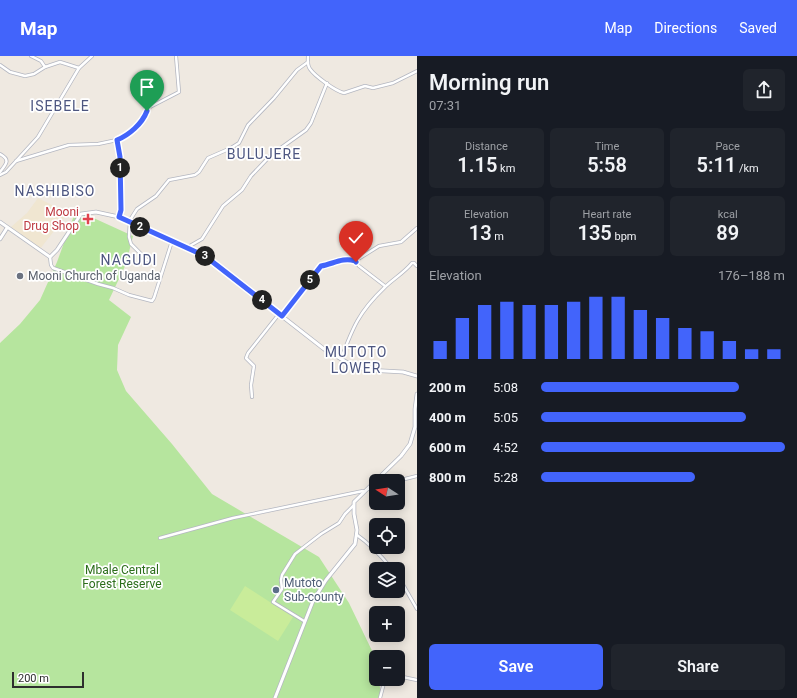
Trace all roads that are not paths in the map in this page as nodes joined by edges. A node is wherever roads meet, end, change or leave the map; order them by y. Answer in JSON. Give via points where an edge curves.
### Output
{"nodes":[{"id":1,"x":31,"y":56,"type":"edge"},
{"id":2,"x":92,"y":56,"type":"edge"},
{"id":3,"x":176,"y":56,"type":"edge"},
{"id":4,"x":308,"y":56,"type":"edge"},
{"id":5,"x":308,"y":62,"type":"junction"},
{"id":6,"x":0,"y":66,"type":"edge"},
{"id":7,"x":45,"y":67,"type":"junction"},
{"id":8,"x":80,"y":68,"type":"junction"},
{"id":9,"x":417,"y":71,"type":"edge"},
{"id":10,"x":327,"y":83,"type":"junction"},
{"id":11,"x":117,"y":140,"type":"junction"},
{"id":12,"x":0,"y":154,"type":"edge"},
{"id":13,"x":16,"y":161,"type":"junction"},
{"id":14,"x":0,"y":174,"type":"edge"},
{"id":15,"x":119,"y":217,"type":"junction"},
{"id":16,"x":0,"y":222,"type":"edge"},
{"id":17,"x":130,"y":222,"type":"junction"},
{"id":18,"x":7,"y":228,"type":"junction"},
{"id":19,"x":417,"y":228,"type":"edge"},
{"id":20,"x":0,"y":239,"type":"edge"},
{"id":21,"x":172,"y":240,"type":"junction"},
{"id":22,"x":188,"y":247,"type":"junction"},
{"id":23,"x":50,"y":257,"type":"junction"},
{"id":24,"x":147,"y":260,"type":"dead end"},
{"id":25,"x":355,"y":261,"type":"junction"},
{"id":26,"x":417,"y":266,"type":"edge"},
{"id":27,"x":385,"y":286,"type":"junction"},
{"id":28,"x":280,"y":315,"type":"junction"},
{"id":29,"x":341,"y":359,"type":"junction"},
{"id":30,"x":417,"y":376,"type":"edge"},
{"id":31,"x":417,"y":394,"type":"edge"},
{"id":32,"x":252,"y":397,"type":"dead end"},
{"id":33,"x":417,"y":476,"type":"edge"},
{"id":34,"x":405,"y":479,"type":"edge"},
{"id":35,"x":369,"y":488,"type":"edge"},
{"id":36,"x":364,"y":490,"type":"junction"},
{"id":37,"x":353,"y":506,"type":"junction"},
{"id":38,"x":357,"y":535,"type":"junction"},
{"id":39,"x":160,"y":538,"type":"dead end"},
{"id":40,"x":386,"y":562,"type":"edge"},
{"id":41,"x":405,"y":587,"type":"edge"},
{"id":42,"x":415,"y":603,"type":"edge"},
{"id":43,"x":417,"y":610,"type":"edge"},
{"id":44,"x":304,"y":622,"type":"junction"},
{"id":45,"x":405,"y":677,"type":"edge"},
{"id":46,"x":417,"y":680,"type":"edge"},
{"id":47,"x":383,"y":686,"type":"edge"},
{"id":48,"x":275,"y":698,"type":"edge"},
{"id":49,"x":380,"y":698,"type":"edge"}],
"edges":[{"from":1,"to":7,"type":"street","via":[[41,61]]},
{"from":2,"to":8,"type":"street"},
{"from":3,"to":11,"type":"street","via":[[179,92],[150,107],[138,126]]},
{"from":4,"to":5,"type":"street"},
{"from":5,"to":10,"type":"street","via":[[311,70]]},
{"from":5,"to":17,"type":"street","via":[[297,70],[248,125],[239,143],[208,158],[195,175],[169,180],[156,196],[137,209]]},
{"from":6,"to":7,"type":"street","via":[[10,72],[26,76]]},
{"from":7,"to":8,"type":"street","via":[[60,62]]},
{"from":8,"to":13,"type":"street","via":[[38,137]]},
{"from":9,"to":10,"type":"street","via":[[393,83],[373,88],[365,86],[347,93]]},
{"from":10,"to":22,"type":"street","via":[[306,130],[271,155],[251,176],[242,190],[223,206],[202,239]]},
{"from":11,"to":13,"type":"street","via":[[98,144],[69,145]]},
{"from":11,"to":15,"type":"street","via":[[120,157]]},
{"from":12,"to":14,"type":"street","via":[[7,160]]},
{"from":13,"to":14,"type":"street","via":[[6,172]]},
{"from":15,"to":17,"type":"street"},
{"from":15,"to":23,"type":"street","via":[[96,212],[80,214],[54,255]]},
{"from":16,"to":18,"type":"street"},
{"from":17,"to":21,"type":"street"},
{"from":17,"to":24,"type":"street","via":[[130,242]]},
{"from":18,"to":20,"type":"street"},
{"from":18,"to":23,"type":"street"},
{"from":19,"to":25,"type":"street","via":[[401,242],[379,246]]},
{"from":21,"to":22,"type":"street"},
{"from":21,"to":23,"type":"street","via":[[152,301],[53,268],[50,265]]},
{"from":22,"to":28,"type":"street","via":[[209,258]]},
{"from":25,"to":27,"type":"street"},
{"from":25,"to":28,"type":"street","via":[[346,259],[321,266]]},
{"from":26,"to":27,"type":"street","via":[[412,263]]},
{"from":27,"to":29,"type":"street","via":[[356,321]]},
{"from":28,"to":29,"type":"street"},
{"from":28,"to":32,"type":"street","via":[[246,358],[254,366]]},
{"from":29,"to":30,"type":"street","via":[[367,370],[403,372]]},
{"from":31,"to":36,"type":"street","via":[[415,427],[410,444],[401,456]]},
{"from":33,"to":34,"type":"street"},
{"from":35,"to":36,"type":"street"},
{"from":36,"to":37,"type":"street"},
{"from":36,"to":39,"type":"street","via":[[233,518]]},
{"from":37,"to":38,"type":"street"},
{"from":37,"to":44,"type":"street","via":[[339,523],[295,554],[282,575],[282,589],[273,602]]},
{"from":38,"to":40,"type":"street"},
{"from":38,"to":44,"type":"street","via":[[353,548],[319,591]]},
{"from":41,"to":42,"type":"street"},
{"from":42,"to":43,"type":"street"},
{"from":44,"to":48,"type":"street"},
{"from":45,"to":46,"type":"street"},
{"from":47,"to":49,"type":"street"}]}
